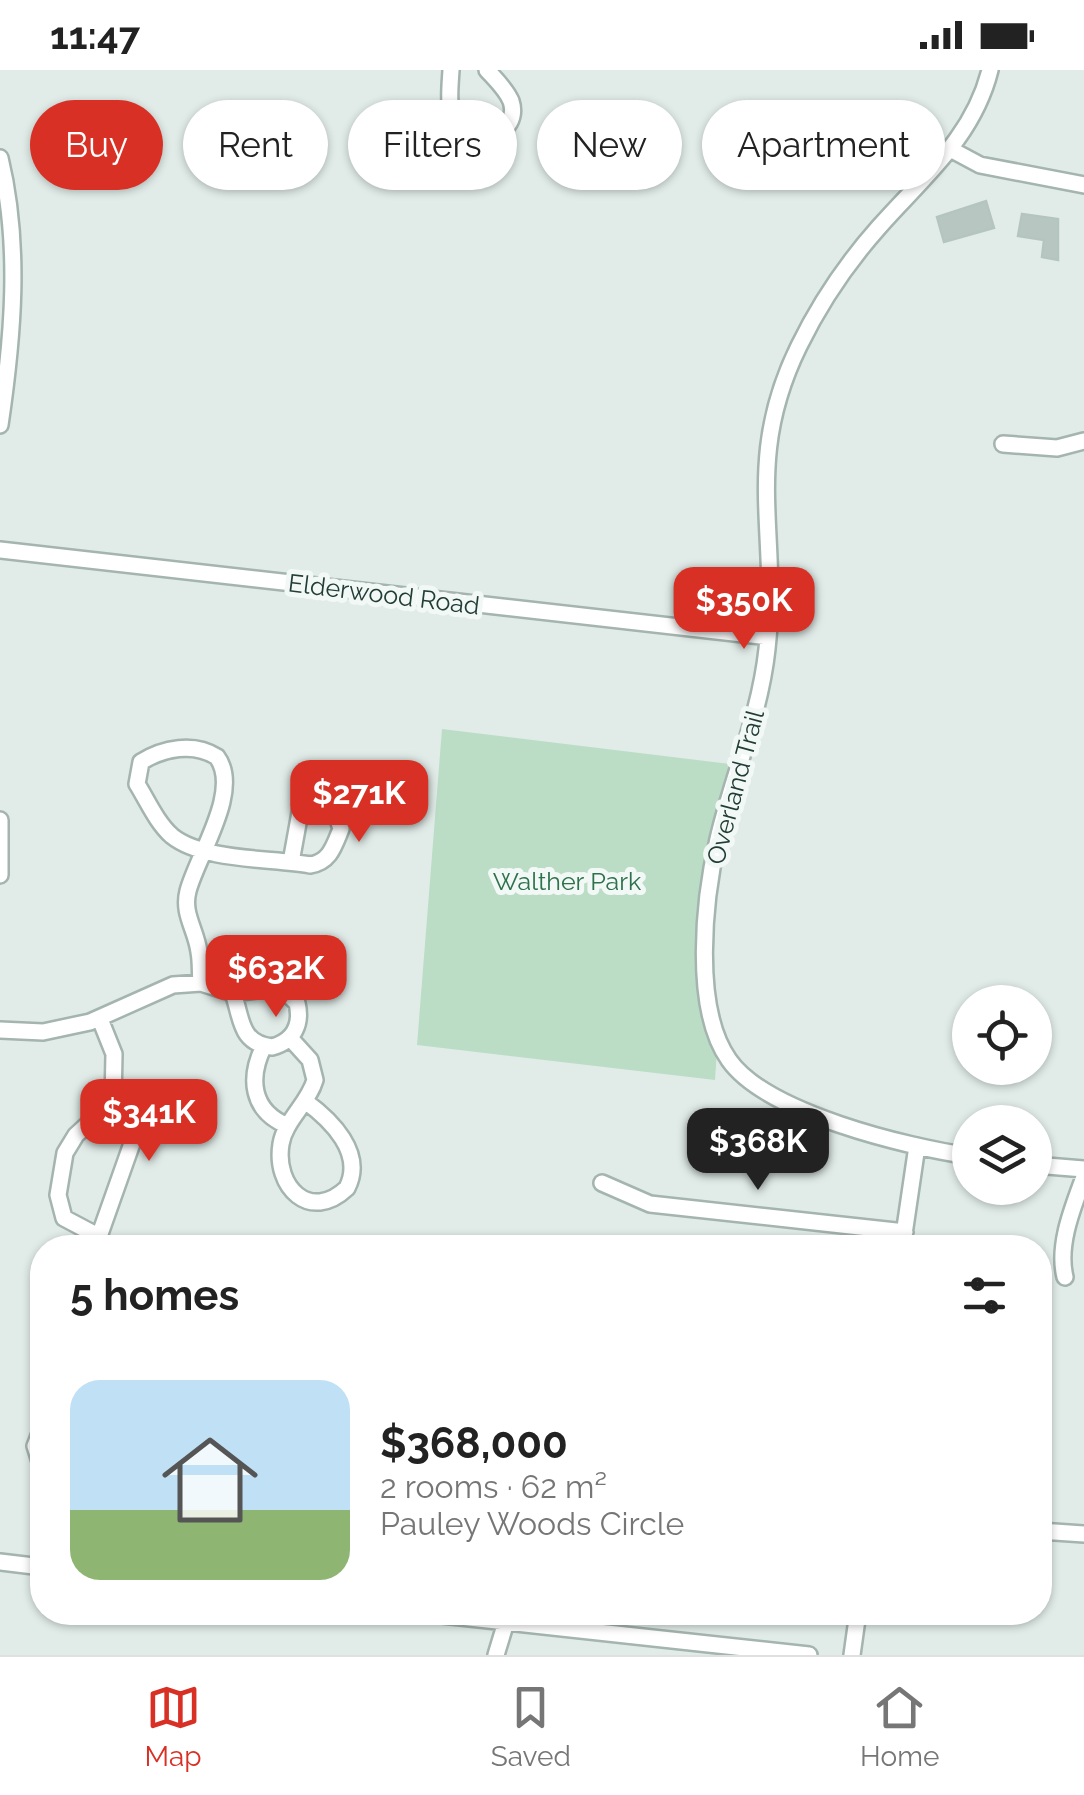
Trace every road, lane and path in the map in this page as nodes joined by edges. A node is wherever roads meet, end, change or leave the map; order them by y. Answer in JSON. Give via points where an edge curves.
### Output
{"nodes":[{"id":1,"x":451,"y":70,"type":"edge"},
{"id":2,"x":486,"y":70,"type":"edge"},
{"id":3,"x":990,"y":70,"type":"edge"},
{"id":4,"x":952,"y":150,"type":"junction"},
{"id":5,"x":0,"y":158,"type":"edge"},
{"id":6,"x":1084,"y":185,"type":"edge"},
{"id":7,"x":4,"y":362,"type":"edge"},
{"id":8,"x":0,"y":426,"type":"edge"},
{"id":9,"x":1084,"y":441,"type":"edge"},
{"id":10,"x":1003,"y":444,"type":"dead end"},
{"id":11,"x":0,"y":550,"type":"edge"},
{"id":12,"x":768,"y":637,"type":"junction"},
{"id":13,"x":0,"y":820,"type":"edge"},
{"id":14,"x":204,"y":850,"type":"junction"},
{"id":15,"x":291,"y":862,"type":"dead end"},
{"id":16,"x":0,"y":875,"type":"edge"},
{"id":17,"x":201,"y":983,"type":"junction"},
{"id":18,"x":233,"y":993,"type":"junction"},
{"id":19,"x":100,"y":1019,"type":"junction"},
{"id":20,"x":0,"y":1030,"type":"edge"},
{"id":21,"x":290,"y":1038,"type":"junction"},
{"id":22,"x":264,"y":1046,"type":"junction"},
{"id":23,"x":305,"y":1102,"type":"junction"},
{"id":24,"x":111,"y":1104,"type":"junction"},
{"id":25,"x":288,"y":1126,"type":"junction"},
{"id":26,"x":916,"y":1146,"type":"junction"},
{"id":27,"x":952,"y":1153,"type":"edge"},
{"id":28,"x":1052,"y":1166,"type":"edge"},
{"id":29,"x":1084,"y":1169,"type":"edge"},
{"id":30,"x":1084,"y":1177,"type":"edge"},
{"id":31,"x":602,"y":1183,"type":"dead end"},
{"id":32,"x":87,"y":1235,"type":"edge"},
{"id":33,"x":99,"y":1235,"type":"edge"},
{"id":34,"x":868,"y":1235,"type":"edge"},
{"id":35,"x":904,"y":1235,"type":"edge"},
{"id":36,"x":1065,"y":1277,"type":"dead end"},
{"id":37,"x":1052,"y":1532,"type":"edge"},
{"id":38,"x":1084,"y":1534,"type":"edge"},
{"id":39,"x":0,"y":1562,"type":"edge"},
{"id":40,"x":30,"y":1566,"type":"edge"},
{"id":41,"x":505,"y":1625,"type":"edge"},
{"id":42,"x":534,"y":1625,"type":"edge"},
{"id":43,"x":856,"y":1625,"type":"edge"},
{"id":44,"x":496,"y":1655,"type":"edge"},
{"id":45,"x":809,"y":1655,"type":"edge"},
{"id":46,"x":852,"y":1655,"type":"edge"}],
"edges":[{"from":1,"to":2,"type":"street","via":[[454,122],[478,140],[506,128],[512,109]]},
{"from":3,"to":4,"type":"street","name":"Overland Trail","via":[[978,109]]},
{"from":4,"to":6,"type":"street","via":[[980,165]]},
{"from":4,"to":12,"type":"street","name":"Overland Trail","via":[[850,262],[786,374],[770,421],[764,474]]},
{"from":5,"to":7,"type":"street","via":[[12,232],[12,328]]},
{"from":7,"to":8,"type":"street"},
{"from":9,"to":10,"type":"street","via":[[1057,448]]},
{"from":11,"to":12,"type":"street","name":"Elderwood Road"},
{"from":12,"to":26,"type":"street","name":"Overland Trail","via":[[708,896],[706,974],[716,1033],[740,1074],[769,1096]]},
{"from":13,"to":16,"type":"street"},
{"from":14,"to":14,"type":"street","via":[[174,838],[137,784],[136,770],[148,758],[194,748],[222,763],[221,800]]},
{"from":14,"to":15,"type":"street"},
{"from":14,"to":17,"type":"street","via":[[186,904]]},
{"from":17,"to":18,"type":"street"},
{"from":17,"to":19,"type":"street","via":[[157,990]]},
{"from":18,"to":21,"type":"street","via":[[270,986],[290,993],[299,1013]]},
{"from":18,"to":22,"type":"street","via":[[247,1036]]},
{"from":19,"to":20,"type":"street","via":[[43,1032]]},
{"from":19,"to":24,"type":"street","via":[[115,1064]]},
{"from":21,"to":22,"type":"street"},
{"from":21,"to":23,"type":"street","via":[[314,1071]]},
{"from":22,"to":25,"type":"street","via":[[253,1068],[257,1097],[269,1118]]},
{"from":23,"to":25,"type":"street"},
{"from":23,"to":25,"type":"street","via":[[346,1144],[352,1173],[339,1195],[316,1204],[294,1193],[280,1154]]},
{"from":24,"to":32,"type":"street","via":[[70,1142],[58,1195],[64,1218]]},
{"from":24,"to":33,"type":"street","via":[[136,1132]]},
{"from":26,"to":27,"type":"street","name":"Overland Trail"},
{"from":26,"to":35,"type":"street"},
{"from":28,"to":29,"type":"street"},
{"from":30,"to":36,"type":"street","via":[[1068,1229]]},
{"from":31,"to":34,"type":"street","via":[[650,1204]]},
{"from":37,"to":38,"type":"street"},
{"from":39,"to":40,"type":"street"},
{"from":41,"to":44,"type":"street"},
{"from":42,"to":45,"type":"street"},
{"from":43,"to":46,"type":"street"}]}
